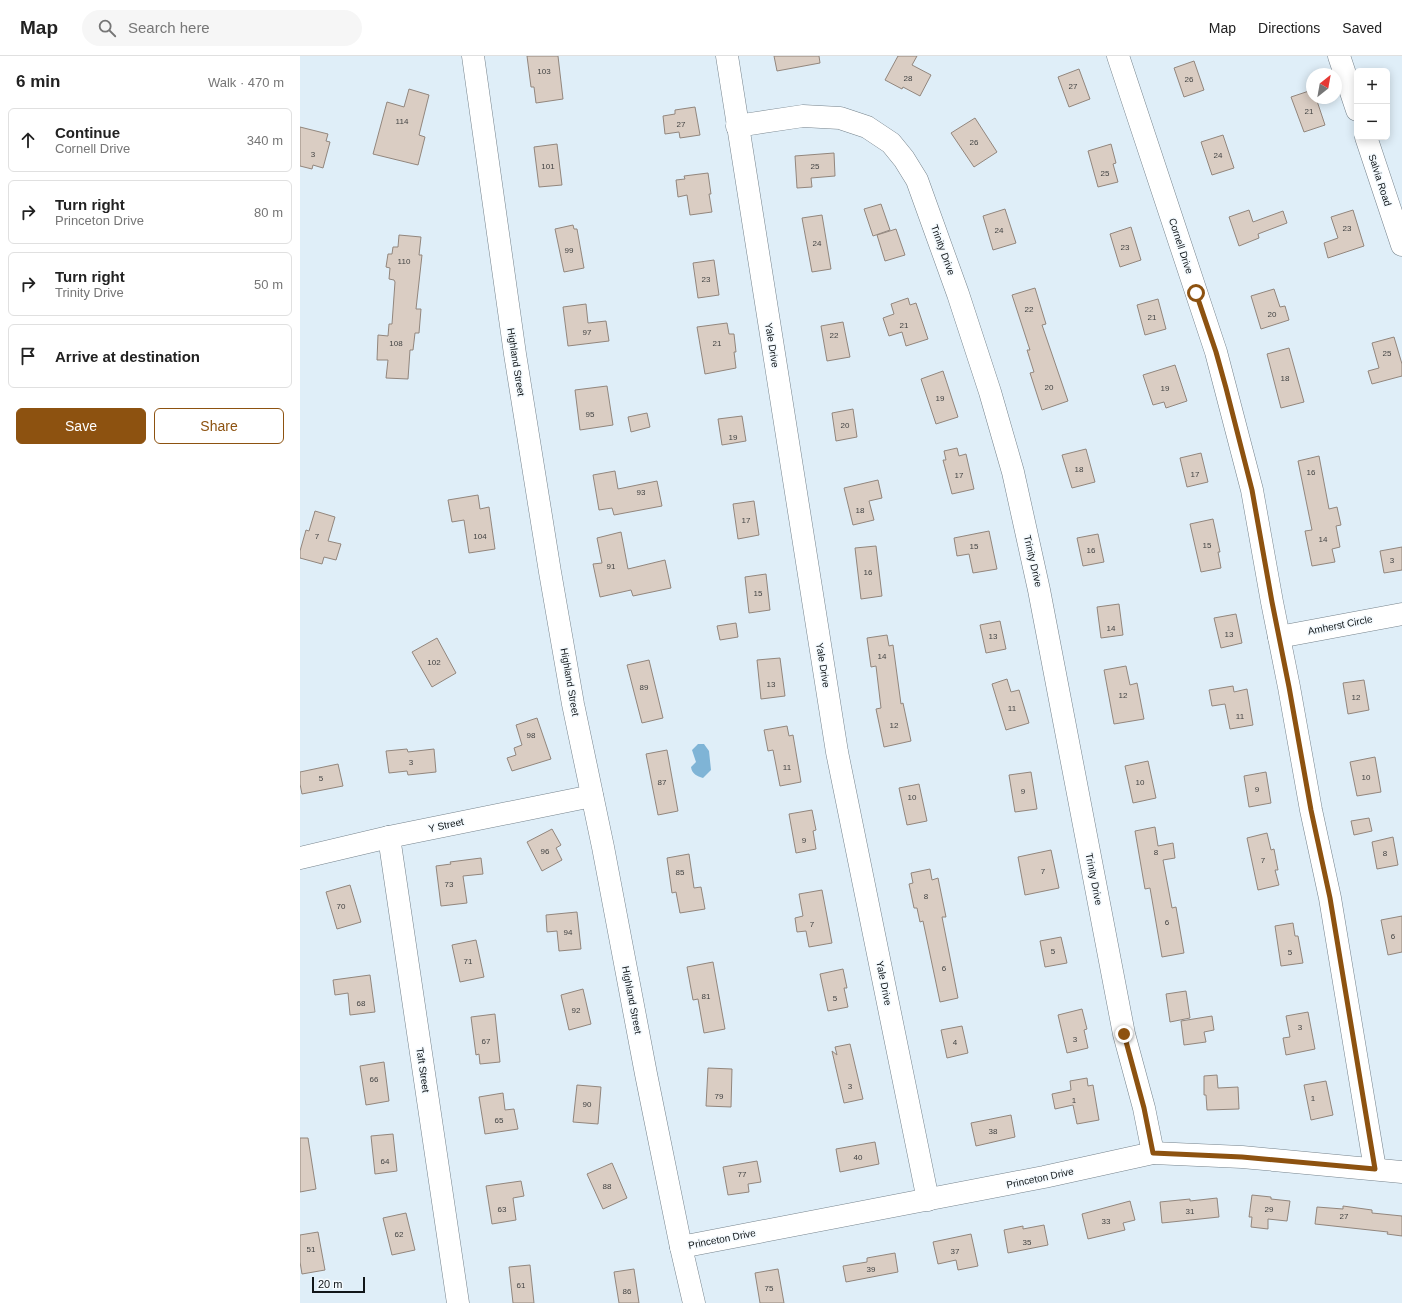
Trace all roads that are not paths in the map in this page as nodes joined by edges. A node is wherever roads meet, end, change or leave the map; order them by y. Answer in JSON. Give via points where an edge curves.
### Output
{"nodes":[{"id":1,"x":473,"y":56,"type":"edge"},
{"id":2,"x":727,"y":56,"type":"edge"},
{"id":3,"x":1118,"y":56,"type":"edge"},
{"id":4,"x":1339,"y":56,"type":"edge"},
{"id":5,"x":1355,"y":104,"type":"edge"},
{"id":6,"x":738,"y":126,"type":"junction"},
{"id":7,"x":1367,"y":140,"type":"edge"},
{"id":8,"x":1402,"y":245,"type":"edge"},
{"id":9,"x":1402,"y":614,"type":"edge"},
{"id":10,"x":1279,"y":637,"type":"junction"},
{"id":11,"x":592,"y":796,"type":"junction"},
{"id":12,"x":389,"y":837,"type":"junction"},
{"id":13,"x":300,"y":858,"type":"edge"},
{"id":14,"x":1153,"y":1153,"type":"junction"},
{"id":15,"x":1375,"y":1169,"type":"junction"},
{"id":16,"x":1402,"y":1172,"type":"edge"},
{"id":17,"x":928,"y":1200,"type":"junction"},
{"id":18,"x":681,"y":1247,"type":"junction"},
{"id":19,"x":458,"y":1303,"type":"edge"},
{"id":20,"x":694,"y":1303,"type":"edge"}],
"edges":[{"from":1,"to":11,"type":"street","name":"Highland Street","via":[[532,467]]},
{"from":2,"to":6,"type":"street"},
{"from":3,"to":10,"type":"street","name":"Cornell Drive","via":[[1226,388],[1252,490]]},
{"from":4,"to":5,"type":"street"},
{"from":6,"to":14,"type":"street","name":"Trinity Drive","via":[[803,116],[846,120],[867,127],[891,143],[917,180],[958,294],[1013,472],[1040,596],[1124,1034]]},
{"from":6,"to":17,"type":"street","name":"Yale Drive","via":[[837,752]]},
{"from":7,"to":8,"type":"street","name":"Salvia Road"},
{"from":9,"to":10,"type":"street","name":"Amherst Circle"},
{"from":10,"to":15,"type":"street","name":"Cornell Drive","via":[[1330,898]]},
{"from":11,"to":12,"type":"street","name":"Y Street"},
{"from":11,"to":18,"type":"street","name":"Highland Street"},
{"from":12,"to":13,"type":"street","name":"Y Street"},
{"from":12,"to":19,"type":"street","name":"Taft Street"},
{"from":14,"to":15,"type":"street","name":"Princeton Drive","via":[[1242,1157]]},
{"from":14,"to":17,"type":"street","name":"Princeton Drive"},
{"from":15,"to":16,"type":"street","name":"Princeton Drive"},
{"from":17,"to":18,"type":"street","name":"Princeton Drive"},
{"from":18,"to":20,"type":"street","name":"Highland Street"}]}
